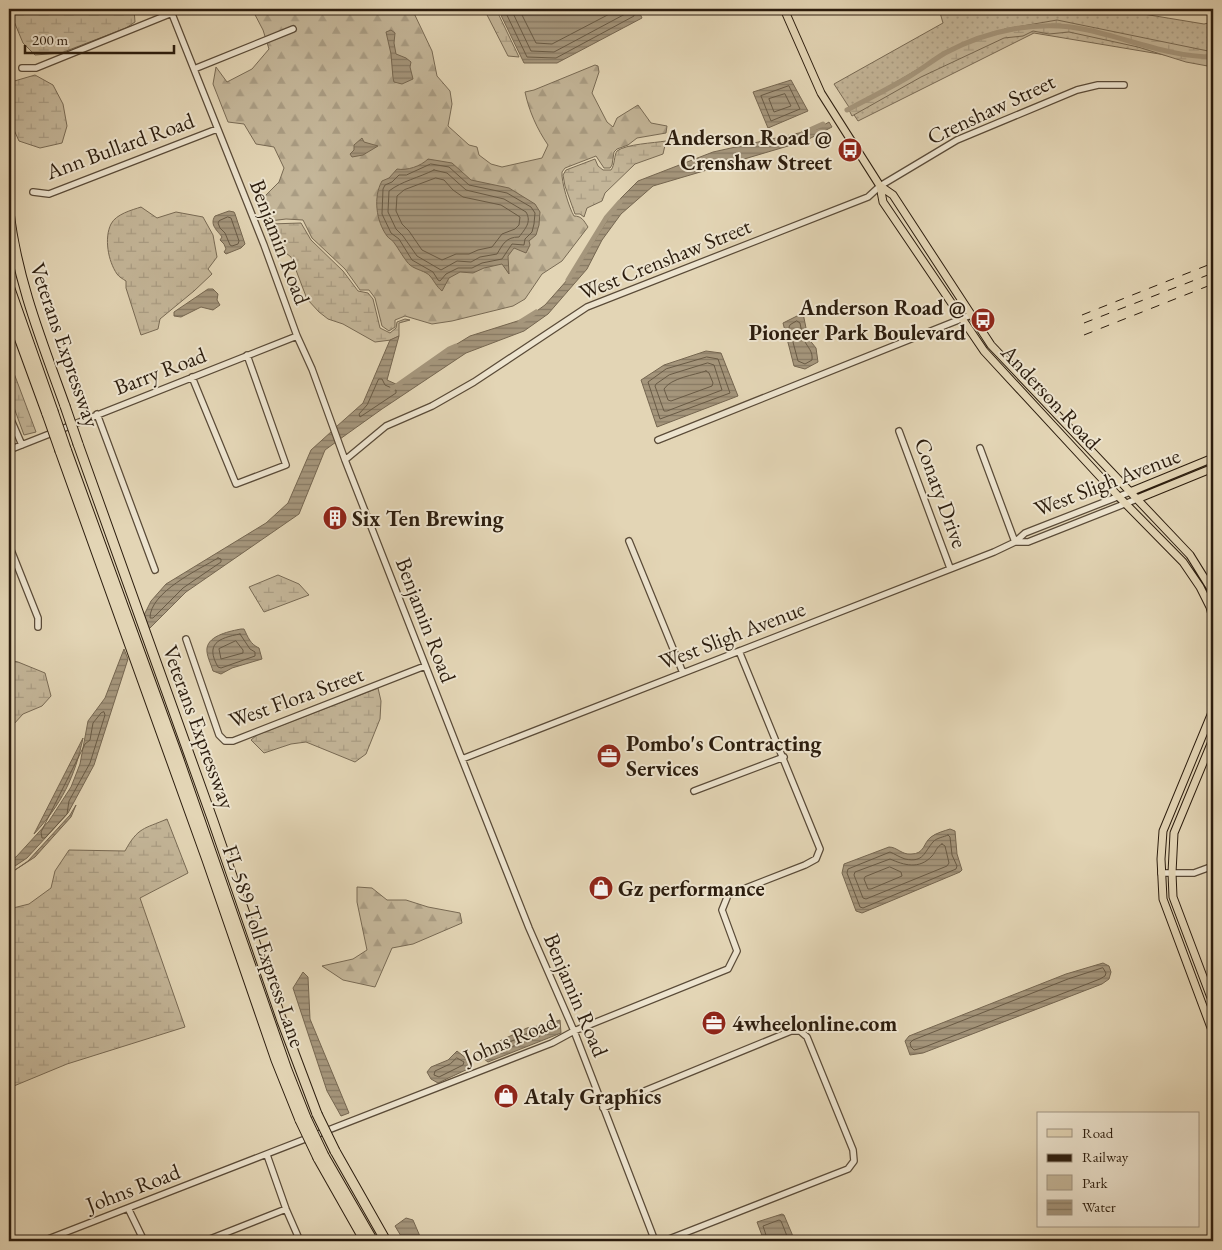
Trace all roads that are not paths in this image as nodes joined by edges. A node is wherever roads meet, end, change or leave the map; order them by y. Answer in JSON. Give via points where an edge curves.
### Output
{"nodes":[{"id":1,"x":784,"y":9,"type":"edge"},
{"id":2,"x":171,"y":11,"type":"edge"},
{"id":3,"x":293,"y":29,"type":"dead end"},
{"id":4,"x":22,"y":68,"type":"dead end"},
{"id":5,"x":194,"y":69,"type":"junction"},
{"id":6,"x":1124,"y":85,"type":"dead end"},
{"id":7,"x":218,"y":129,"type":"junction"},
{"id":8,"x":880,"y":186,"type":"junction"},
{"id":9,"x":33,"y":192,"type":"dead end"},
{"id":10,"x":9,"y":212,"type":"edge"},
{"id":11,"x":9,"y":253,"type":"edge"},
{"id":12,"x":9,"y":286,"type":"edge"},
{"id":13,"x":9,"y":310,"type":"edge"},
{"id":14,"x":971,"y":315,"type":"junction"},
{"id":15,"x":961,"y":319,"type":"junction"},
{"id":16,"x":297,"y":336,"type":"junction"},
{"id":17,"x":247,"y":355,"type":"junction"},
{"id":18,"x":192,"y":377,"type":"junction"},
{"id":19,"x":56,"y":410,"type":"junction"},
{"id":20,"x":97,"y":414,"type":"junction"},
{"id":21,"x":9,"y":415,"type":"edge"},
{"id":22,"x":899,"y":431,"type":"dead end"},
{"id":23,"x":658,"y":440,"type":"dead end"},
{"id":24,"x":22,"y":445,"type":"junction"},
{"id":25,"x":69,"y":448,"type":"junction"},
{"id":26,"x":980,"y":448,"type":"dead end"},
{"id":27,"x":9,"y":450,"type":"edge"},
{"id":28,"x":1213,"y":458,"type":"edge"},
{"id":29,"x":345,"y":460,"type":"junction"},
{"id":30,"x":1213,"y":468,"type":"edge"},
{"id":31,"x":1130,"y":492,"type":"junction"},
{"id":32,"x":1118,"y":496,"type":"junction"},
{"id":33,"x":1137,"y":499,"type":"junction"},
{"id":34,"x":1125,"y":503,"type":"junction"},
{"id":35,"x":629,"y":541,"type":"dead end"},
{"id":36,"x":1015,"y":542,"type":"junction"},
{"id":37,"x":9,"y":545,"type":"edge"},
{"id":38,"x":950,"y":568,"type":"junction"},
{"id":39,"x":155,"y":570,"type":"dead end"},
{"id":40,"x":1213,"y":592,"type":"edge"},
{"id":41,"x":1213,"y":619,"type":"edge"},
{"id":42,"x":38,"y":627,"type":"dead end"},
{"id":43,"x":186,"y":640,"type":"dead end"},
{"id":44,"x":739,"y":651,"type":"junction"},
{"id":45,"x":425,"y":666,"type":"junction"},
{"id":46,"x":682,"y":673,"type":"junction"},
{"id":47,"x":1213,"y":710,"type":"edge"},
{"id":48,"x":1213,"y":739,"type":"edge"},
{"id":49,"x":784,"y":757,"type":"junction"},
{"id":50,"x":462,"y":759,"type":"junction"},
{"id":51,"x":694,"y":791,"type":"dead end"},
{"id":52,"x":1213,"y":866,"type":"edge"},
{"id":53,"x":1161,"y":873,"type":"junction"},
{"id":54,"x":1172,"y":873,"type":"junction"},
{"id":55,"x":1213,"y":1003,"type":"edge"},
{"id":56,"x":574,"y":1031,"type":"junction"},
{"id":57,"x":1213,"y":1033,"type":"edge"},
{"id":58,"x":603,"y":1108,"type":"junction"},
{"id":59,"x":267,"y":1155,"type":"junction"},
{"id":60,"x":321,"y":1157,"type":"junction"},
{"id":61,"x":128,"y":1208,"type":"junction"},
{"id":62,"x":286,"y":1209,"type":"junction"},
{"id":63,"x":60,"y":1238,"type":"edge"},
{"id":64,"x":43,"y":1241,"type":"edge"},
{"id":65,"x":144,"y":1241,"type":"edge"},
{"id":66,"x":205,"y":1241,"type":"edge"},
{"id":67,"x":300,"y":1241,"type":"edge"},
{"id":68,"x":365,"y":1241,"type":"edge"},
{"id":69,"x":373,"y":1241,"type":"edge"},
{"id":70,"x":386,"y":1241,"type":"edge"},
{"id":71,"x":655,"y":1241,"type":"edge"},
{"id":72,"x":664,"y":1241,"type":"edge"}],
"edges":[{"from":1,"to":8,"type":"main road","name":"Anderson Road","via":[[821,93]]},
{"from":2,"to":4,"type":"street","via":[[36,68]]},
{"from":2,"to":5,"type":"street","name":"Benjamin Road"},
{"from":3,"to":5,"type":"street"},
{"from":5,"to":7,"type":"street","name":"Benjamin Road"},
{"from":6,"to":8,"type":"street","name":"Crenshaw Street","via":[[1098,85],[1077,90],[957,140]]},
{"from":7,"to":9,"type":"street","name":"Ann Bullard Road","via":[[49,194]]},
{"from":7,"to":16,"type":"street","name":"Benjamin Road"},
{"from":8,"to":14,"type":"main road","name":"Anderson Road","via":[[894,195]]},
{"from":8,"to":15,"type":"main road","name":"Anderson Road","via":[[882,202]]},
{"from":8,"to":29,"type":"street","name":"West Crenshaw Street","via":[[868,197],[587,306],[474,382],[432,406],[386,426]]},
{"from":10,"to":19,"type":"highway","name":"Veterans Expressway","via":[[23,289]]},
{"from":11,"to":19,"type":"highway"},
{"from":12,"to":19,"type":"highway"},
{"from":13,"to":19,"type":"highway","name":"Veterans Expressway"},
{"from":14,"to":15,"type":"street"},
{"from":14,"to":31,"type":"main road","name":"Anderson Road","via":[[991,345]]},
{"from":15,"to":23,"type":"street"},
{"from":15,"to":32,"type":"main road","name":"Anderson Road","via":[[984,351]]},
{"from":16,"to":17,"type":"street","name":"Barry Road"},
{"from":16,"to":29,"type":"street","name":"Benjamin Road"},
{"from":17,"to":18,"type":"street","name":"Barry Road"},
{"from":17,"to":18,"type":"street","via":[[286,465],[236,484]]},
{"from":18,"to":20,"type":"street","name":"Barry Road"},
{"from":19,"to":25,"type":"highway","name":"Veterans Expressway","bridge":true},
{"from":19,"to":25,"type":"highway","name":"Veterans Expressway","bridge":true},
{"from":20,"to":24,"type":"street","name":"Barry Road"},
{"from":20,"to":39,"type":"street"},
{"from":21,"to":24,"type":"street"},
{"from":22,"to":38,"type":"street","name":"Conaty Drive"},
{"from":24,"to":27,"type":"street","name":"Barry Road"},
{"from":25,"to":60,"type":"highway","name":"Veterans Expressway","bridge":true,"via":[[125,622],[276,1060]]},
{"from":25,"to":70,"type":"highway","name":"Veterans Expressway","bridge":true,"via":[[120,562],[317,1114]]},
{"from":26,"to":36,"type":"street"},
{"from":28,"to":31,"type":"main road","name":"West Sligh Avenue"},
{"from":29,"to":45,"type":"street","name":"Benjamin Road"},
{"from":30,"to":33,"type":"main road","name":"West Sligh Avenue"},
{"from":31,"to":32,"type":"street","name":"West Sligh Avenue"},
{"from":31,"to":33,"type":"main road","name":"Anderson Road"},
{"from":32,"to":34,"type":"main road","name":"Anderson Road"},
{"from":32,"to":36,"type":"street","name":"West Sligh Avenue","via":[[1025,533]]},
{"from":33,"to":34,"type":"street","name":"West Sligh Avenue"},
{"from":33,"to":40,"type":"main road","name":"Anderson Road","via":[[1190,556]]},
{"from":34,"to":36,"type":"street","name":"West Sligh Avenue","via":[[1028,542]]},
{"from":34,"to":41,"type":"main road","name":"Anderson Road","via":[[1183,562],[1200,587]]},
{"from":35,"to":46,"type":"street"},
{"from":36,"to":38,"type":"street","name":"West Sligh Avenue"},
{"from":37,"to":42,"type":"street","via":[[38,618]]},
{"from":38,"to":44,"type":"street","name":"West Sligh Avenue"},
{"from":43,"to":45,"type":"street","name":"West Flora Street","via":[[219,735],[225,741],[233,741]]},
{"from":44,"to":46,"type":"street","name":"West Sligh Avenue"},
{"from":44,"to":49,"type":"street","name":"Johns Road"},
{"from":45,"to":50,"type":"street","name":"Benjamin Road"},
{"from":46,"to":50,"type":"street","name":"West Sligh Avenue"},
{"from":47,"to":53,"type":"main road","via":[[1163,831]]},
{"from":48,"to":54,"type":"main road","via":[[1174,833]]},
{"from":49,"to":51,"type":"street"},
{"from":49,"to":56,"type":"street","name":"Johns Road","via":[[820,849],[816,858],[728,895],[722,910],[738,951],[728,969]]},
{"from":50,"to":56,"type":"street","name":"Benjamin Road","via":[[528,928]]},
{"from":52,"to":54,"type":"street","via":[[1194,873]]},
{"from":53,"to":54,"type":"street"},
{"from":53,"to":57,"type":"main road","via":[[1163,899]]},
{"from":54,"to":55,"type":"main road","via":[[1173,897]]},
{"from":56,"to":58,"type":"street","name":"Benjamin Road"},
{"from":56,"to":59,"type":"street","name":"Johns Road","via":[[555,1042]]},
{"from":58,"to":71,"type":"street","name":"Benjamin Road"},
{"from":58,"to":72,"type":"street","via":[[790,1031],[800,1031],[807,1037],[853,1150],[854,1161],[848,1169]]},
{"from":59,"to":61,"type":"street","name":"Johns Road"},
{"from":59,"to":62,"type":"street"},
{"from":60,"to":68,"type":"highway","name":"Veterans Expressway"},
{"from":60,"to":69,"type":"highway"},
{"from":61,"to":63,"type":"street","name":"Johns Road"},
{"from":61,"to":65,"type":"street"},
{"from":62,"to":66,"type":"street"},
{"from":62,"to":67,"type":"street"},
{"from":63,"to":64,"type":"street","name":"Johns Road"}]}
